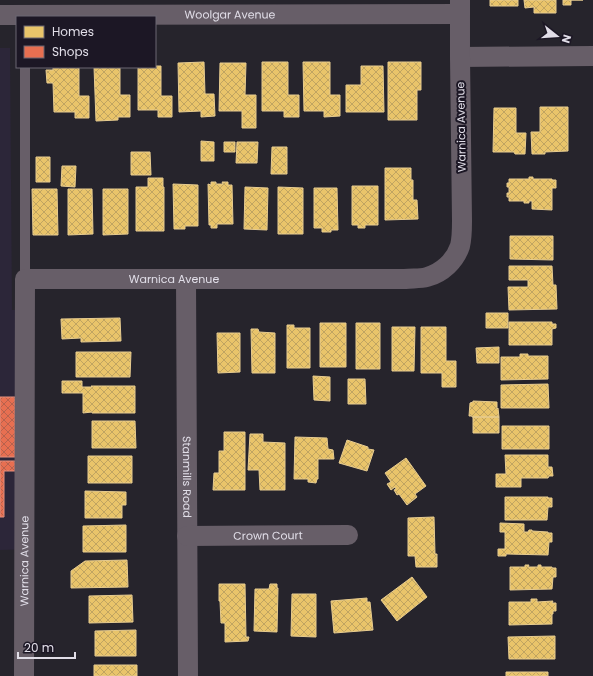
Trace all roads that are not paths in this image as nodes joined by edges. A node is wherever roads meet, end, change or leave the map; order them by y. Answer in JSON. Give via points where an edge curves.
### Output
{"nodes":[{"id":1,"x":460,"y":7,"type":"edge"},
{"id":2,"x":0,"y":15,"type":"edge"},
{"id":3,"x":24,"y":16,"type":"edge"},
{"id":4,"x":593,"y":56,"type":"edge"},
{"id":5,"x":460,"y":57,"type":"junction"},
{"id":6,"x":25,"y":68,"type":"edge"},
{"id":7,"x":25,"y":278,"type":"junction"},
{"id":8,"x":186,"y":278,"type":"junction"},
{"id":9,"x":348,"y":535,"type":"dead end"},
{"id":10,"x":187,"y":536,"type":"junction"},
{"id":11,"x":24,"y":676,"type":"edge"},
{"id":12,"x":188,"y":676,"type":"edge"}],
"edges":[{"from":1,"to":3,"type":"street","name":"Woolgar Avenue"},
{"from":1,"to":5,"type":"street","name":"Warnica Avenue"},
{"from":2,"to":3,"type":"street","name":"Woolgar Avenue"},
{"from":4,"to":5,"type":"street"},
{"from":5,"to":8,"type":"street","name":"Warnica Avenue","via":[[462,238],[457,253],[445,268],[420,278]]},
{"from":6,"to":7,"type":"lane"},
{"from":7,"to":8,"type":"street","name":"Warnica Avenue"},
{"from":7,"to":11,"type":"street","name":"Warnica Avenue"},
{"from":8,"to":10,"type":"street","name":"Stanmills Road"},
{"from":9,"to":10,"type":"street","name":"Crown Court"},
{"from":10,"to":12,"type":"street","name":"Stanmills Road"}]}
